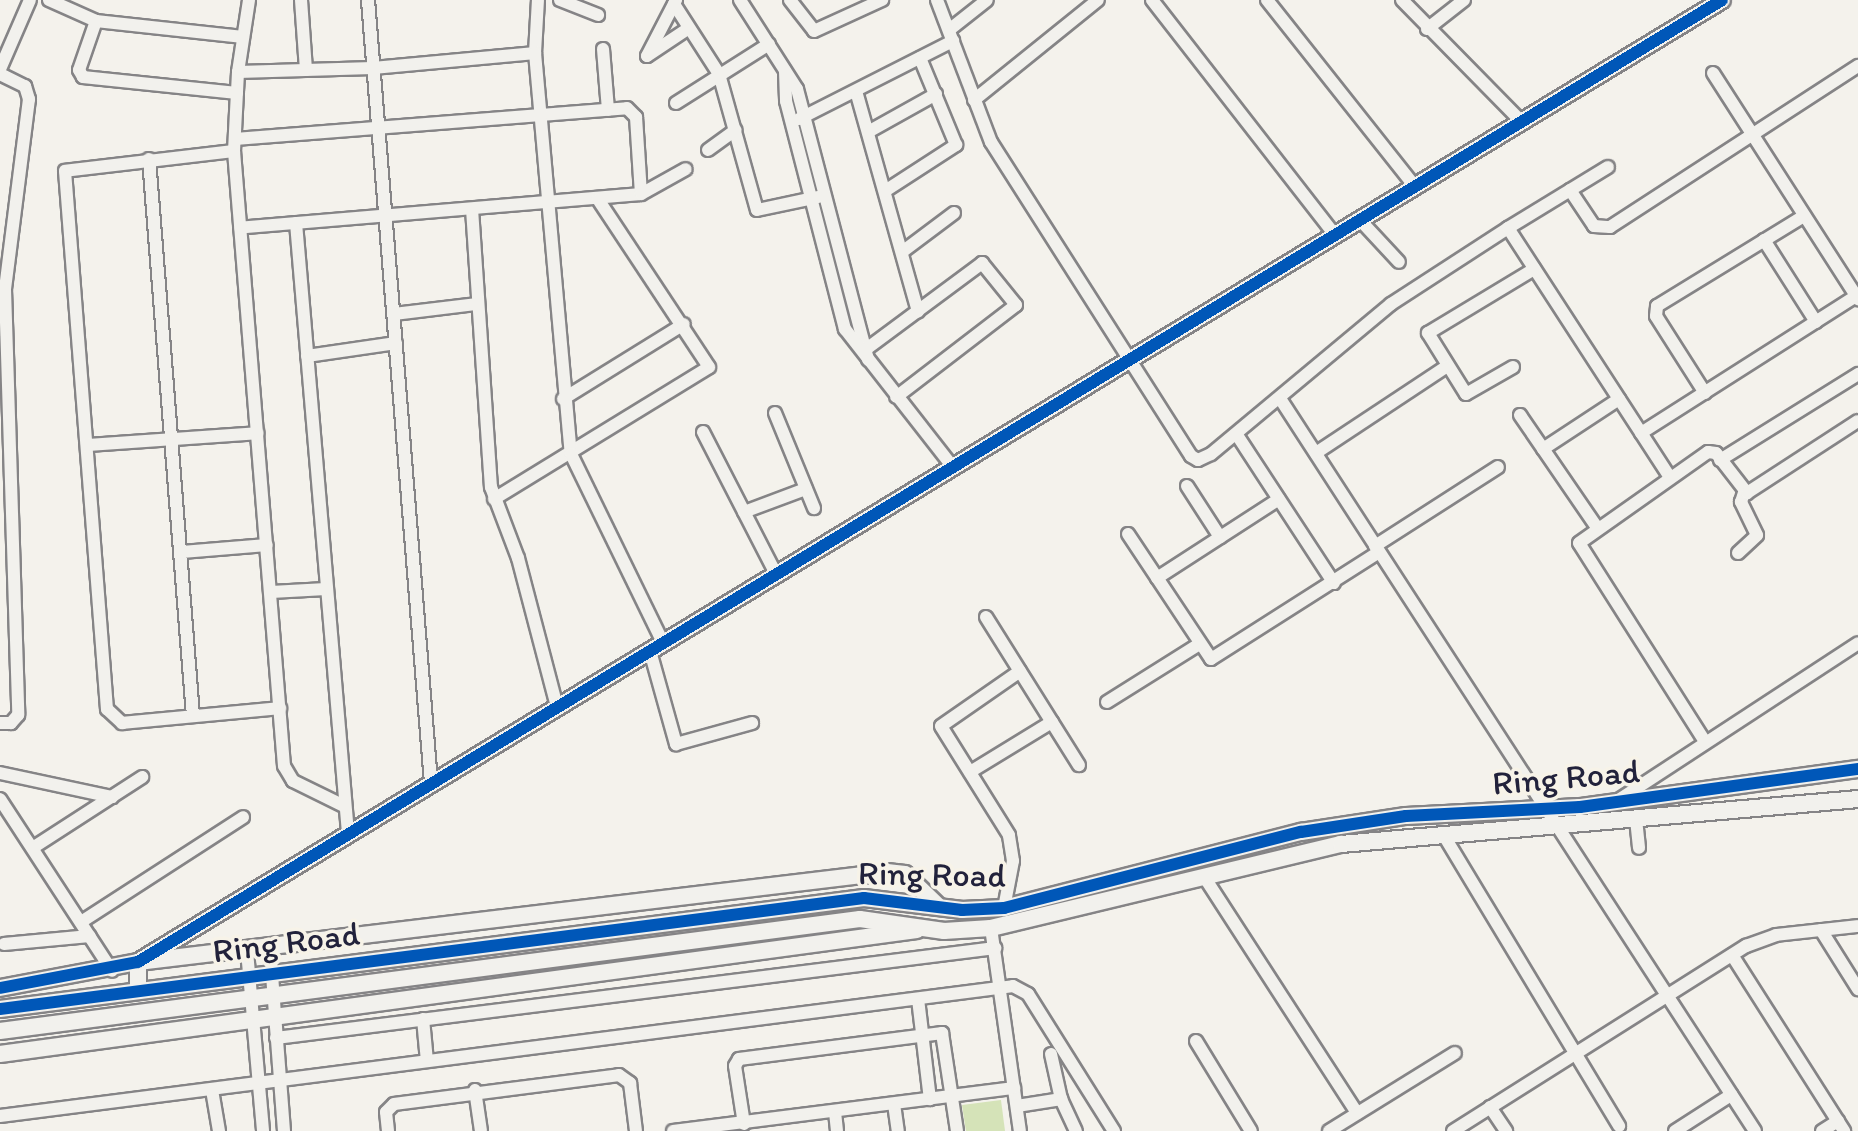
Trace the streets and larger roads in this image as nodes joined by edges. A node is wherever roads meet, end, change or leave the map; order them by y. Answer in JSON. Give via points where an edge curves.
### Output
{"nodes":[{"id":1,"x":30,"y":0,"type":"edge"},
{"id":2,"x":49,"y":0,"type":"edge"},
{"id":3,"x":249,"y":0,"type":"edge"},
{"id":4,"x":301,"y":0,"type":"edge"},
{"id":5,"x":368,"y":0,"type":"edge"},
{"id":6,"x":538,"y":0,"type":"edge"},
{"id":7,"x":560,"y":0,"type":"edge"},
{"id":8,"x":740,"y":0,"type":"edge"},
{"id":9,"x":790,"y":0,"type":"edge"},
{"id":10,"x":882,"y":0,"type":"edge"},
{"id":11,"x":937,"y":0,"type":"edge"},
{"id":12,"x":987,"y":0,"type":"edge"},
{"id":13,"x":1098,"y":0,"type":"edge"},
{"id":14,"x":1152,"y":0,"type":"edge"},
{"id":15,"x":1267,"y":0,"type":"edge"},
{"id":16,"x":1402,"y":0,"type":"edge"},
{"id":17,"x":1464,"y":0,"type":"edge"},
{"id":18,"x":1722,"y":0,"type":"edge"},
{"id":19,"x":675,"y":2,"type":"edge"},
{"id":20,"x":598,"y":15,"type":"dead end"},
{"id":21,"x":96,"y":21,"type":"junction"},
{"id":22,"x":689,"y":28,"type":"junction"},
{"id":23,"x":1427,"y":29,"type":"junction"},
{"id":24,"x":951,"y":36,"type":"junction"},
{"id":25,"x":243,"y":37,"type":"junction"},
{"id":26,"x":769,"y":44,"type":"junction"},
{"id":27,"x":603,"y":49,"type":"dead end"},
{"id":28,"x":535,"y":53,"type":"junction"},
{"id":29,"x":920,"y":58,"type":"junction"},
{"id":30,"x":1858,"y":66,"type":"edge"},
{"id":31,"x":373,"y":68,"type":"junction"},
{"id":32,"x":306,"y":70,"type":"junction"},
{"id":33,"x":0,"y":72,"type":"edge"},
{"id":34,"x":238,"y":72,"type":"junction"},
{"id":35,"x":1713,"y":73,"type":"dead end"},
{"id":36,"x":719,"y":74,"type":"junction"},
{"id":37,"x":856,"y":91,"type":"junction"},
{"id":38,"x":237,"y":93,"type":"junction"},
{"id":39,"x":936,"y":94,"type":"junction"},
{"id":40,"x":974,"y":100,"type":"junction"},
{"id":41,"x":676,"y":103,"type":"dead end"},
{"id":42,"x":608,"y":110,"type":"junction"},
{"id":43,"x":540,"y":114,"type":"junction"},
{"id":44,"x":798,"y":119,"type":"junction"},
{"id":45,"x":1522,"y":122,"type":"junction"},
{"id":46,"x":378,"y":127,"type":"junction"},
{"id":47,"x":736,"y":130,"type":"junction"},
{"id":48,"x":868,"y":132,"type":"junction"},
{"id":49,"x":1753,"y":136,"type":"junction"},
{"id":50,"x":234,"y":145,"type":"junction"},
{"id":51,"x":708,"y":150,"type":"dead end"},
{"id":52,"x":149,"y":159,"type":"junction"},
{"id":53,"x":1608,"y":167,"type":"dead end"},
{"id":54,"x":686,"y":169,"type":"dead end"},
{"id":55,"x":1416,"y":188,"type":"junction"},
{"id":56,"x":1570,"y":190,"type":"junction"},
{"id":57,"x":885,"y":191,"type":"junction"},
{"id":58,"x":641,"y":194,"type":"junction"},
{"id":59,"x":819,"y":197,"type":"junction"},
{"id":60,"x":598,"y":199,"type":"junction"},
{"id":61,"x":548,"y":202,"type":"junction"},
{"id":62,"x":472,"y":209,"type":"junction"},
{"id":63,"x":954,"y":213,"type":"dead end"},
{"id":64,"x":388,"y":216,"type":"junction"},
{"id":65,"x":1804,"y":216,"type":"junction"},
{"id":66,"x":1360,"y":220,"type":"junction"},
{"id":67,"x":296,"y":223,"type":"junction"},
{"id":68,"x":240,"y":228,"type":"junction"},
{"id":69,"x":1508,"y":228,"type":"junction"},
{"id":70,"x":1335,"y":235,"type":"junction"},
{"id":71,"x":1764,"y":240,"type":"junction"},
{"id":72,"x":902,"y":252,"type":"junction"},
{"id":73,"x":1399,"y":262,"type":"dead end"},
{"id":74,"x":1534,"y":269,"type":"junction"},
{"id":75,"x":1858,"y":270,"type":"edge"},
{"id":76,"x":848,"y":279,"type":"junction"},
{"id":77,"x":1845,"y":279,"type":"junction"},
{"id":78,"x":834,"y":283,"type":"junction"},
{"id":79,"x":1857,"y":298,"type":"edge"},
{"id":80,"x":477,"y":304,"type":"junction"},
{"id":81,"x":918,"y":311,"type":"junction"},
{"id":82,"x":394,"y":314,"type":"junction"},
{"id":83,"x":1816,"y":322,"type":"junction"},
{"id":84,"x":684,"y":324,"type":"junction"},
{"id":85,"x":396,"y":343,"type":"junction"},
{"id":86,"x":865,"y":350,"type":"junction"},
{"id":87,"x":307,"y":356,"type":"junction"},
{"id":88,"x":1127,"y":358,"type":"junction"},
{"id":89,"x":869,"y":363,"type":"junction"},
{"id":90,"x":1446,"y":367,"type":"junction"},
{"id":91,"x":1513,"y":367,"type":"dead end"},
{"id":92,"x":1858,"y":374,"type":"edge"},
{"id":93,"x":1705,"y":393,"type":"junction"},
{"id":94,"x":896,"y":397,"type":"junction"},
{"id":95,"x":563,"y":399,"type":"junction"},
{"id":96,"x":1619,"y":399,"type":"junction"},
{"id":97,"x":1281,"y":400,"type":"junction"},
{"id":98,"x":775,"y":413,"type":"dead end"},
{"id":99,"x":1520,"y":415,"type":"dead end"},
{"id":100,"x":1858,"y":421,"type":"edge"},
{"id":101,"x":703,"y":432,"type":"dead end"},
{"id":102,"x":258,"y":433,"type":"junction"},
{"id":103,"x":1641,"y":433,"type":"junction"},
{"id":104,"x":1237,"y":435,"type":"junction"},
{"id":105,"x":172,"y":440,"type":"junction"},
{"id":106,"x":87,"y":445,"type":"junction"},
{"id":107,"x":1543,"y":449,"type":"junction"},
{"id":108,"x":1316,"y":453,"type":"junction"},
{"id":109,"x":571,"y":454,"type":"junction"},
{"id":110,"x":1720,"y":460,"type":"junction"},
{"id":111,"x":953,"y":467,"type":"junction"},
{"id":112,"x":1498,"y":467,"type":"dead end"},
{"id":113,"x":1670,"y":477,"type":"junction"},
{"id":114,"x":1187,"y":486,"type":"dead end"},
{"id":115,"x":806,"y":489,"type":"junction"},
{"id":116,"x":1744,"y":493,"type":"junction"},
{"id":117,"x":494,"y":499,"type":"junction"},
{"id":118,"x":1279,"y":499,"type":"junction"},
{"id":119,"x":814,"y":508,"type":"dead end"},
{"id":120,"x":744,"y":512,"type":"junction"},
{"id":121,"x":1596,"y":526,"type":"junction"},
{"id":122,"x":1128,"y":534,"type":"dead end"},
{"id":123,"x":1220,"y":537,"type":"junction"},
{"id":124,"x":267,"y":545,"type":"junction"},
{"id":125,"x":1377,"y":549,"type":"junction"},
{"id":126,"x":182,"y":552,"type":"junction"},
{"id":127,"x":1738,"y":553,"type":"dead end"},
{"id":128,"x":777,"y":576,"type":"junction"},
{"id":129,"x":1157,"y":578,"type":"junction"},
{"id":130,"x":1334,"y":583,"type":"junction"},
{"id":131,"x":326,"y":589,"type":"junction"},
{"id":132,"x":271,"y":592,"type":"junction"},
{"id":133,"x":986,"y":617,"type":"dead end"},
{"id":134,"x":1858,"y":643,"type":"edge"},
{"id":135,"x":1198,"y":645,"type":"junction"},
{"id":136,"x":657,"y":647,"type":"junction"},
{"id":137,"x":1020,"y":671,"type":"junction"},
{"id":138,"x":1107,"y":702,"type":"dead end"},
{"id":139,"x":557,"y":707,"type":"junction"},
{"id":140,"x":280,"y":708,"type":"junction"},
{"id":141,"x":193,"y":716,"type":"junction"},
{"id":142,"x":1052,"y":722,"type":"junction"},
{"id":143,"x":0,"y":723,"type":"edge"},
{"id":144,"x":752,"y":723,"type":"dead end"},
{"id":145,"x":1704,"y":740,"type":"junction"},
{"id":146,"x":1079,"y":765,"type":"dead end"},
{"id":147,"x":1856,"y":769,"type":"edge"},
{"id":148,"x":970,"y":772,"type":"junction"},
{"id":149,"x":0,"y":773,"type":"edge"},
{"id":150,"x":142,"y":777,"type":"dead end"},
{"id":151,"x":431,"y":783,"type":"junction"},
{"id":152,"x":112,"y":797,"type":"junction"},
{"id":153,"x":0,"y":799,"type":"edge"},
{"id":154,"x":1857,"y":799,"type":"edge"},
{"id":155,"x":1616,"y":802,"type":"junction"},
{"id":156,"x":344,"y":806,"type":"junction"},
{"id":157,"x":1547,"y":810,"type":"junction"},
{"id":158,"x":243,"y":817,"type":"dead end"},
{"id":159,"x":1636,"y":819,"type":"junction"},
{"id":160,"x":1557,"y":826,"type":"junction"},
{"id":161,"x":348,"y":833,"type":"junction"},
{"id":162,"x":1443,"y":834,"type":"junction"},
{"id":163,"x":34,"y":847,"type":"junction"},
{"id":164,"x":1639,"y":848,"type":"dead end"},
{"id":165,"x":1205,"y":878,"type":"junction"},
{"id":166,"x":937,"y":905,"type":"junction"},
{"id":167,"x":1004,"y":908,"type":"junction"},
{"id":168,"x":81,"y":922,"type":"junction"},
{"id":169,"x":1858,"y":926,"type":"edge"},
{"id":170,"x":991,"y":928,"type":"junction"},
{"id":171,"x":926,"y":929,"type":"junction"},
{"id":172,"x":430,"y":930,"type":"junction"},
{"id":173,"x":1821,"y":930,"type":"junction"},
{"id":174,"x":90,"y":936,"type":"junction"},
{"id":175,"x":4,"y":944,"type":"dead end"},
{"id":176,"x":995,"y":948,"type":"junction"},
{"id":177,"x":270,"y":949,"type":"junction"},
{"id":178,"x":247,"y":951,"type":"junction"},
{"id":179,"x":430,"y":952,"type":"junction"},
{"id":180,"x":1732,"y":955,"type":"junction"},
{"id":181,"x":138,"y":962,"type":"junction"},
{"id":182,"x":112,"y":971,"type":"junction"},
{"id":183,"x":272,"y":971,"type":"junction"},
{"id":184,"x":628,"y":971,"type":"junction"},
{"id":185,"x":250,"y":974,"type":"junction"},
{"id":186,"x":1000,"y":988,"type":"junction"},
{"id":187,"x":1858,"y":989,"type":"edge"},
{"id":188,"x":138,"y":990,"type":"junction"},
{"id":189,"x":273,"y":994,"type":"junction"},
{"id":190,"x":630,"y":995,"type":"junction"},
{"id":191,"x":1666,"y":996,"type":"junction"},
{"id":192,"x":252,"y":997,"type":"junction"},
{"id":193,"x":918,"y":999,"type":"junction"},
{"id":194,"x":1,"y":1000,"type":"edge"},
{"id":195,"x":274,"y":1018,"type":"junction"},
{"id":196,"x":423,"y":1019,"type":"junction"},
{"id":197,"x":253,"y":1020,"type":"junction"},
{"id":198,"x":72,"y":1021,"type":"junction"},
{"id":199,"x":0,"y":1031,"type":"edge"},
{"id":200,"x":923,"y":1035,"type":"junction"},
{"id":201,"x":276,"y":1038,"type":"junction"},
{"id":202,"x":1196,"y":1041,"type":"dead end"},
{"id":203,"x":75,"y":1043,"type":"junction"},
{"id":204,"x":1455,"y":1053,"type":"dead end"},
{"id":205,"x":1574,"y":1053,"type":"junction"},
{"id":206,"x":0,"y":1054,"type":"edge"},
{"id":207,"x":1051,"y":1054,"type":"dead end"},
{"id":208,"x":427,"y":1061,"type":"junction"},
{"id":209,"x":279,"y":1081,"type":"junction"},
{"id":210,"x":257,"y":1084,"type":"junction"},
{"id":211,"x":1014,"y":1088,"type":"junction"},
{"id":212,"x":212,"y":1090,"type":"junction"},
{"id":213,"x":475,"y":1090,"type":"junction"},
{"id":214,"x":1731,"y":1095,"type":"junction"},
{"id":215,"x":953,"y":1096,"type":"junction"},
{"id":216,"x":930,"y":1099,"type":"junction"},
{"id":217,"x":1061,"y":1099,"type":"junction"},
{"id":218,"x":894,"y":1104,"type":"junction"},
{"id":219,"x":1017,"y":1106,"type":"junction"},
{"id":220,"x":1490,"y":1107,"type":"junction"},
{"id":221,"x":835,"y":1112,"type":"junction"},
{"id":222,"x":1357,"y":1113,"type":"junction"},
{"id":223,"x":0,"y":1116,"type":"edge"},
{"id":224,"x":744,"y":1124,"type":"junction"},
{"id":225,"x":779,"y":1125,"type":"edge"},
{"id":226,"x":1619,"y":1126,"type":"dead end"},
{"id":227,"x":1841,"y":1126,"type":"edge"},
{"id":228,"x":219,"y":1131,"type":"edge"},
{"id":229,"x":263,"y":1131,"type":"edge"},
{"id":230,"x":284,"y":1131,"type":"edge"},
{"id":231,"x":388,"y":1131,"type":"edge"},
{"id":232,"x":481,"y":1131,"type":"edge"},
{"id":233,"x":636,"y":1131,"type":"edge"},
{"id":234,"x":673,"y":1131,"type":"edge"},
{"id":235,"x":837,"y":1131,"type":"edge"},
{"id":236,"x":898,"y":1131,"type":"edge"},
{"id":237,"x":957,"y":1131,"type":"edge"},
{"id":238,"x":1020,"y":1131,"type":"edge"},
{"id":239,"x":1076,"y":1131,"type":"edge"},
{"id":240,"x":1114,"y":1131,"type":"edge"},
{"id":241,"x":1251,"y":1131,"type":"edge"},
{"id":242,"x":1329,"y":1131,"type":"edge"},
{"id":243,"x":1453,"y":1131,"type":"edge"},
{"id":244,"x":1506,"y":1131,"type":"edge"},
{"id":245,"x":1675,"y":1131,"type":"edge"},
{"id":246,"x":1755,"y":1131,"type":"edge"},
{"id":247,"x":1822,"y":1131,"type":"edge"}],
"edges":[{"from":1,"to":33,"type":"street"},
{"from":2,"to":21,"type":"street"},
{"from":3,"to":25,"type":"street"},
{"from":4,"to":32,"type":"street"},
{"from":5,"to":31,"type":"street"},
{"from":6,"to":28,"type":"street"},
{"from":7,"to":20,"type":"street"},
{"from":8,"to":26,"type":"street"},
{"from":9,"to":10,"type":"street","via":[[814,31]]},
{"from":11,"to":24,"type":"street"},
{"from":12,"to":24,"type":"street"},
{"from":13,"to":40,"type":"street"},
{"from":14,"to":70,"type":"street"},
{"from":15,"to":55,"type":"street"},
{"from":16,"to":23,"type":"street"},
{"from":17,"to":23,"type":"street"},
{"from":18,"to":45,"type":"street"},
{"from":19,"to":22,"type":"street"},
{"from":19,"to":22,"type":"street","via":[[647,56]]},
{"from":21,"to":25,"type":"street"},
{"from":21,"to":38,"type":"street","via":[[81,76]]},
{"from":22,"to":36,"type":"street"},
{"from":23,"to":45,"type":"street"},
{"from":24,"to":29,"type":"street"},
{"from":24,"to":40,"type":"street"},
{"from":25,"to":34,"type":"street"},
{"from":26,"to":36,"type":"street"},
{"from":26,"to":44,"type":"street","via":[[785,71]]},
{"from":27,"to":42,"type":"street"},
{"from":28,"to":31,"type":"street"},
{"from":28,"to":43,"type":"street"},
{"from":29,"to":37,"type":"street"},
{"from":29,"to":39,"type":"street"},
{"from":30,"to":49,"type":"street"},
{"from":31,"to":32,"type":"street"},
{"from":31,"to":46,"type":"street"},
{"from":32,"to":34,"type":"street"},
{"from":33,"to":143,"type":"street","via":[[25,86],[29,99],[5,290],[18,715],[11,723]]},
{"from":34,"to":38,"type":"street"},
{"from":35,"to":49,"type":"street"},
{"from":36,"to":41,"type":"street"},
{"from":36,"to":47,"type":"street"},
{"from":37,"to":44,"type":"street"},
{"from":37,"to":48,"type":"street"},
{"from":38,"to":50,"type":"street"},
{"from":39,"to":48,"type":"street"},
{"from":39,"to":57,"type":"street","via":[[956,141],[954,149]]},
{"from":40,"to":88,"type":"street","via":[[997,152]]},
{"from":42,"to":43,"type":"street"},
{"from":42,"to":58,"type":"street","via":[[627,108],[635,113]]},
{"from":43,"to":46,"type":"street"},
{"from":43,"to":61,"type":"street"},
{"from":44,"to":59,"type":"street"},
{"from":45,"to":55,"type":"street"},
{"from":46,"to":50,"type":"street"},
{"from":46,"to":64,"type":"street"},
{"from":47,"to":51,"type":"street"},
{"from":47,"to":59,"type":"street","via":[[757,210]]},
{"from":48,"to":57,"type":"street"},
{"from":49,"to":56,"type":"street","via":[[1610,227],[1594,226]]},
{"from":49,"to":65,"type":"street"},
{"from":50,"to":52,"type":"street"},
{"from":50,"to":68,"type":"street"},
{"from":52,"to":105,"type":"street"},
{"from":52,"to":106,"type":"street","via":[[65,171]]},
{"from":53,"to":56,"type":"street"},
{"from":54,"to":58,"type":"street"},
{"from":55,"to":66,"type":"street"},
{"from":56,"to":69,"type":"street"},
{"from":57,"to":72,"type":"street"},
{"from":58,"to":60,"type":"street"},
{"from":59,"to":76,"type":"street"},
{"from":59,"to":78,"type":"street"},
{"from":60,"to":61,"type":"street"},
{"from":60,"to":84,"type":"street"},
{"from":61,"to":62,"type":"street"},
{"from":61,"to":95,"type":"street"},
{"from":62,"to":64,"type":"street"},
{"from":62,"to":80,"type":"street"},
{"from":63,"to":72,"type":"street"},
{"from":64,"to":67,"type":"street"},
{"from":64,"to":82,"type":"street"},
{"from":65,"to":71,"type":"street"},
{"from":65,"to":77,"type":"street"},
{"from":66,"to":70,"type":"street"},
{"from":66,"to":73,"type":"street"},
{"from":67,"to":68,"type":"street"},
{"from":67,"to":87,"type":"street"},
{"from":68,"to":102,"type":"street"},
{"from":69,"to":74,"type":"street"},
{"from":69,"to":97,"type":"street","via":[[1391,304]]},
{"from":70,"to":88,"type":"street"},
{"from":71,"to":83,"type":"street"},
{"from":71,"to":93,"type":"street","via":[[1657,306],[1656,316]]},
{"from":72,"to":81,"type":"street"},
{"from":74,"to":90,"type":"street","via":[[1428,333]]},
{"from":74,"to":96,"type":"street"},
{"from":75,"to":77,"type":"street"},
{"from":76,"to":78,"type":"street"},
{"from":76,"to":86,"type":"street"},
{"from":77,"to":79,"type":"street"},
{"from":78,"to":89,"type":"street","via":[[845,329]]},
{"from":79,"to":83,"type":"street"},
{"from":80,"to":82,"type":"street"},
{"from":80,"to":117,"type":"street","via":[[486,455]]},
{"from":81,"to":86,"type":"street"},
{"from":81,"to":94,"type":"street","via":[[982,263],[1016,305]]},
{"from":82,"to":85,"type":"street"},
{"from":83,"to":93,"type":"street"},
{"from":84,"to":95,"type":"street"},
{"from":84,"to":109,"type":"street","via":[[709,367]]},
{"from":85,"to":87,"type":"street"},
{"from":85,"to":151,"type":"street"},
{"from":86,"to":89,"type":"street"},
{"from":87,"to":131,"type":"street"},
{"from":88,"to":104,"type":"street","via":[[1191,456],[1204,459]]},
{"from":88,"to":111,"type":"street"},
{"from":89,"to":94,"type":"street"},
{"from":90,"to":91,"type":"street","via":[[1466,394]]},
{"from":90,"to":108,"type":"street"},
{"from":92,"to":110,"type":"street"},
{"from":93,"to":103,"type":"street"},
{"from":94,"to":111,"type":"street"},
{"from":95,"to":109,"type":"street"},
{"from":96,"to":103,"type":"street"},
{"from":96,"to":107,"type":"street"},
{"from":97,"to":104,"type":"street"},
{"from":97,"to":108,"type":"street"},
{"from":98,"to":115,"type":"street"},
{"from":99,"to":107,"type":"street"},
{"from":100,"to":116,"type":"street"},
{"from":101,"to":120,"type":"street"},
{"from":102,"to":105,"type":"street"},
{"from":102,"to":124,"type":"street"},
{"from":103,"to":113,"type":"street"},
{"from":104,"to":118,"type":"street"},
{"from":105,"to":106,"type":"street"},
{"from":105,"to":126,"type":"street"},
{"from":106,"to":141,"type":"street","via":[[107,709],[122,723]]},
{"from":107,"to":121,"type":"street"},
{"from":108,"to":125,"type":"street"},
{"from":109,"to":117,"type":"street"},
{"from":109,"to":136,"type":"street"},
{"from":110,"to":113,"type":"street","via":[[1708,452]]},
{"from":110,"to":116,"type":"street"},
{"from":111,"to":128,"type":"street"},
{"from":112,"to":125,"type":"street"},
{"from":113,"to":121,"type":"street"},
{"from":114,"to":123,"type":"street"},
{"from":115,"to":119,"type":"street"},
{"from":115,"to":120,"type":"street"},
{"from":116,"to":127,"type":"street","via":[[1741,502],[1757,535]]},
{"from":117,"to":139,"type":"street","via":[[518,558]]},
{"from":118,"to":123,"type":"street"},
{"from":118,"to":130,"type":"street"},
{"from":120,"to":128,"type":"street"},
{"from":121,"to":145,"type":"street","via":[[1582,536],[1580,551]]},
{"from":122,"to":129,"type":"street"},
{"from":123,"to":129,"type":"street"},
{"from":124,"to":126,"type":"street"},
{"from":124,"to":132,"type":"street"},
{"from":125,"to":130,"type":"street"},
{"from":125,"to":157,"type":"street"},
{"from":126,"to":141,"type":"street"},
{"from":128,"to":136,"type":"street"},
{"from":129,"to":135,"type":"street"},
{"from":130,"to":135,"type":"street","via":[[1216,658],[1206,657]]},
{"from":131,"to":132,"type":"street"},
{"from":131,"to":156,"type":"street"},
{"from":132,"to":140,"type":"street"},
{"from":133,"to":137,"type":"street"},
{"from":134,"to":145,"type":"street"},
{"from":135,"to":138,"type":"street"},
{"from":136,"to":139,"type":"street"},
{"from":136,"to":144,"type":"street","via":[[676,744]]},
{"from":137,"to":142,"type":"street"},
{"from":137,"to":148,"type":"street","via":[[942,721],[942,731]]},
{"from":139,"to":151,"type":"street"},
{"from":140,"to":141,"type":"street"},
{"from":140,"to":156,"type":"street","via":[[285,772]]},
{"from":142,"to":146,"type":"street"},
{"from":142,"to":148,"type":"street"},
{"from":145,"to":155,"type":"street"},
{"from":147,"to":155,"type":"street","name":"Ring Road"},
{"from":148,"to":167,"type":"street","via":[[1013,848]]},
{"from":149,"to":152,"type":"street"},
{"from":150,"to":152,"type":"street"},
{"from":151,"to":161,"type":"street"},
{"from":152,"to":163,"type":"street"},
{"from":153,"to":163,"type":"street"},
{"from":154,"to":159,"type":"street","name":"Ring Road"},
{"from":155,"to":157,"type":"street","name":"Ring Road"},
{"from":156,"to":161,"type":"street"},
{"from":157,"to":160,"type":"street"},
{"from":157,"to":167,"type":"street","name":"Ring Road","via":[[1406,816],[1301,832]]},
{"from":158,"to":168,"type":"street"},
{"from":159,"to":160,"type":"street","name":"Ring Road"},
{"from":159,"to":164,"type":"street"},
{"from":160,"to":162,"type":"street","name":"Ring Road"},
{"from":160,"to":191,"type":"street"},
{"from":161,"to":181,"type":"street"},
{"from":162,"to":165,"type":"street","name":"Ring Road","via":[[1341,844]]},
{"from":162,"to":205,"type":"street"},
{"from":163,"to":168,"type":"street"},
{"from":165,"to":170,"type":"street","name":"Ring Road"},
{"from":165,"to":222,"type":"street"},
{"from":166,"to":167,"type":"street","name":"Ring Road"},
{"from":166,"to":172,"type":"street","via":[[905,874],[887,872]]},
{"from":166,"to":179,"type":"street","name":"Ring Road","via":[[864,898]]},
{"from":168,"to":174,"type":"street"},
{"from":169,"to":173,"type":"street"},
{"from":170,"to":171,"type":"street","name":"Ring Road"},
{"from":170,"to":176,"type":"street"},
{"from":171,"to":184,"type":"street"},
{"from":171,"to":189,"type":"street","name":"Ring Road","via":[[860,919]]},
{"from":172,"to":177,"type":"street"},
{"from":172,"to":179,"type":"street"},
{"from":173,"to":180,"type":"street","via":[[1761,939]]},
{"from":173,"to":187,"type":"street"},
{"from":174,"to":175,"type":"street"},
{"from":174,"to":182,"type":"street"},
{"from":176,"to":186,"type":"street"},
{"from":176,"to":190,"type":"street"},
{"from":177,"to":178,"type":"street"},
{"from":177,"to":183,"type":"street"},
{"from":178,"to":181,"type":"street"},
{"from":178,"to":185,"type":"street"},
{"from":179,"to":183,"type":"street","name":"Ring Road"},
{"from":180,"to":191,"type":"street"},
{"from":180,"to":227,"type":"street"},
{"from":181,"to":182,"type":"street"},
{"from":181,"to":188,"type":"street"},
{"from":182,"to":194,"type":"street"},
{"from":183,"to":185,"type":"street","name":"Ring Road"},
{"from":183,"to":189,"type":"street"},
{"from":184,"to":190,"type":"street"},
{"from":184,"to":195,"type":"street"},
{"from":185,"to":188,"type":"street","name":"Ring Road"},
{"from":185,"to":192,"type":"street"},
{"from":186,"to":193,"type":"street"},
{"from":186,"to":211,"type":"street"},
{"from":186,"to":240,"type":"street","via":[[1019,986],[1028,994]]},
{"from":188,"to":194,"type":"street","name":"Ring Road"},
{"from":189,"to":192,"type":"street","name":"Ring Road"},
{"from":189,"to":195,"type":"street"},
{"from":190,"to":196,"type":"street"},
{"from":191,"to":205,"type":"street"},
{"from":191,"to":214,"type":"street"},
{"from":192,"to":197,"type":"street"},
{"from":192,"to":198,"type":"street","name":"Ring Road"},
{"from":193,"to":200,"type":"street"},
{"from":193,"to":208,"type":"street"},
{"from":195,"to":197,"type":"street"},
{"from":195,"to":201,"type":"street"},
{"from":196,"to":201,"type":"street"},
{"from":196,"to":208,"type":"street"},
{"from":197,"to":203,"type":"street"},
{"from":197,"to":210,"type":"street"},
{"from":198,"to":199,"type":"street","name":"Ring Road"},
{"from":198,"to":203,"type":"street"},
{"from":200,"to":215,"type":"street","via":[[944,1036]]},
{"from":200,"to":216,"type":"street"},
{"from":200,"to":224,"type":"street","via":[[739,1059],[735,1066]]},
{"from":201,"to":209,"type":"street"},
{"from":202,"to":241,"type":"street"},
{"from":203,"to":206,"type":"street"},
{"from":204,"to":222,"type":"street"},
{"from":205,"to":220,"type":"street"},
{"from":205,"to":226,"type":"street"},
{"from":207,"to":217,"type":"street"},
{"from":208,"to":209,"type":"street"},
{"from":209,"to":210,"type":"street"},
{"from":209,"to":230,"type":"street"},
{"from":210,"to":212,"type":"street"},
{"from":210,"to":229,"type":"street"},
{"from":211,"to":215,"type":"street"},
{"from":211,"to":219,"type":"street"},
{"from":212,"to":223,"type":"street"},
{"from":212,"to":228,"type":"street"},
{"from":213,"to":231,"type":"street","via":[[394,1104],[386,1112]]},
{"from":213,"to":232,"type":"street"},
{"from":213,"to":233,"type":"street","via":[[619,1075],[630,1083]]},
{"from":214,"to":245,"type":"street"},
{"from":214,"to":246,"type":"street"},
{"from":215,"to":216,"type":"street"},
{"from":215,"to":237,"type":"street"},
{"from":216,"to":218,"type":"street"},
{"from":217,"to":219,"type":"street"},
{"from":217,"to":239,"type":"street"},
{"from":218,"to":221,"type":"street"},
{"from":218,"to":236,"type":"street"},
{"from":219,"to":238,"type":"street"},
{"from":220,"to":243,"type":"street"},
{"from":220,"to":244,"type":"street"},
{"from":221,"to":225,"type":"street"},
{"from":221,"to":235,"type":"street"},
{"from":222,"to":242,"type":"street"},
{"from":224,"to":225,"type":"street"},
{"from":224,"to":234,"type":"street"},
{"from":227,"to":247,"type":"street"}]}
